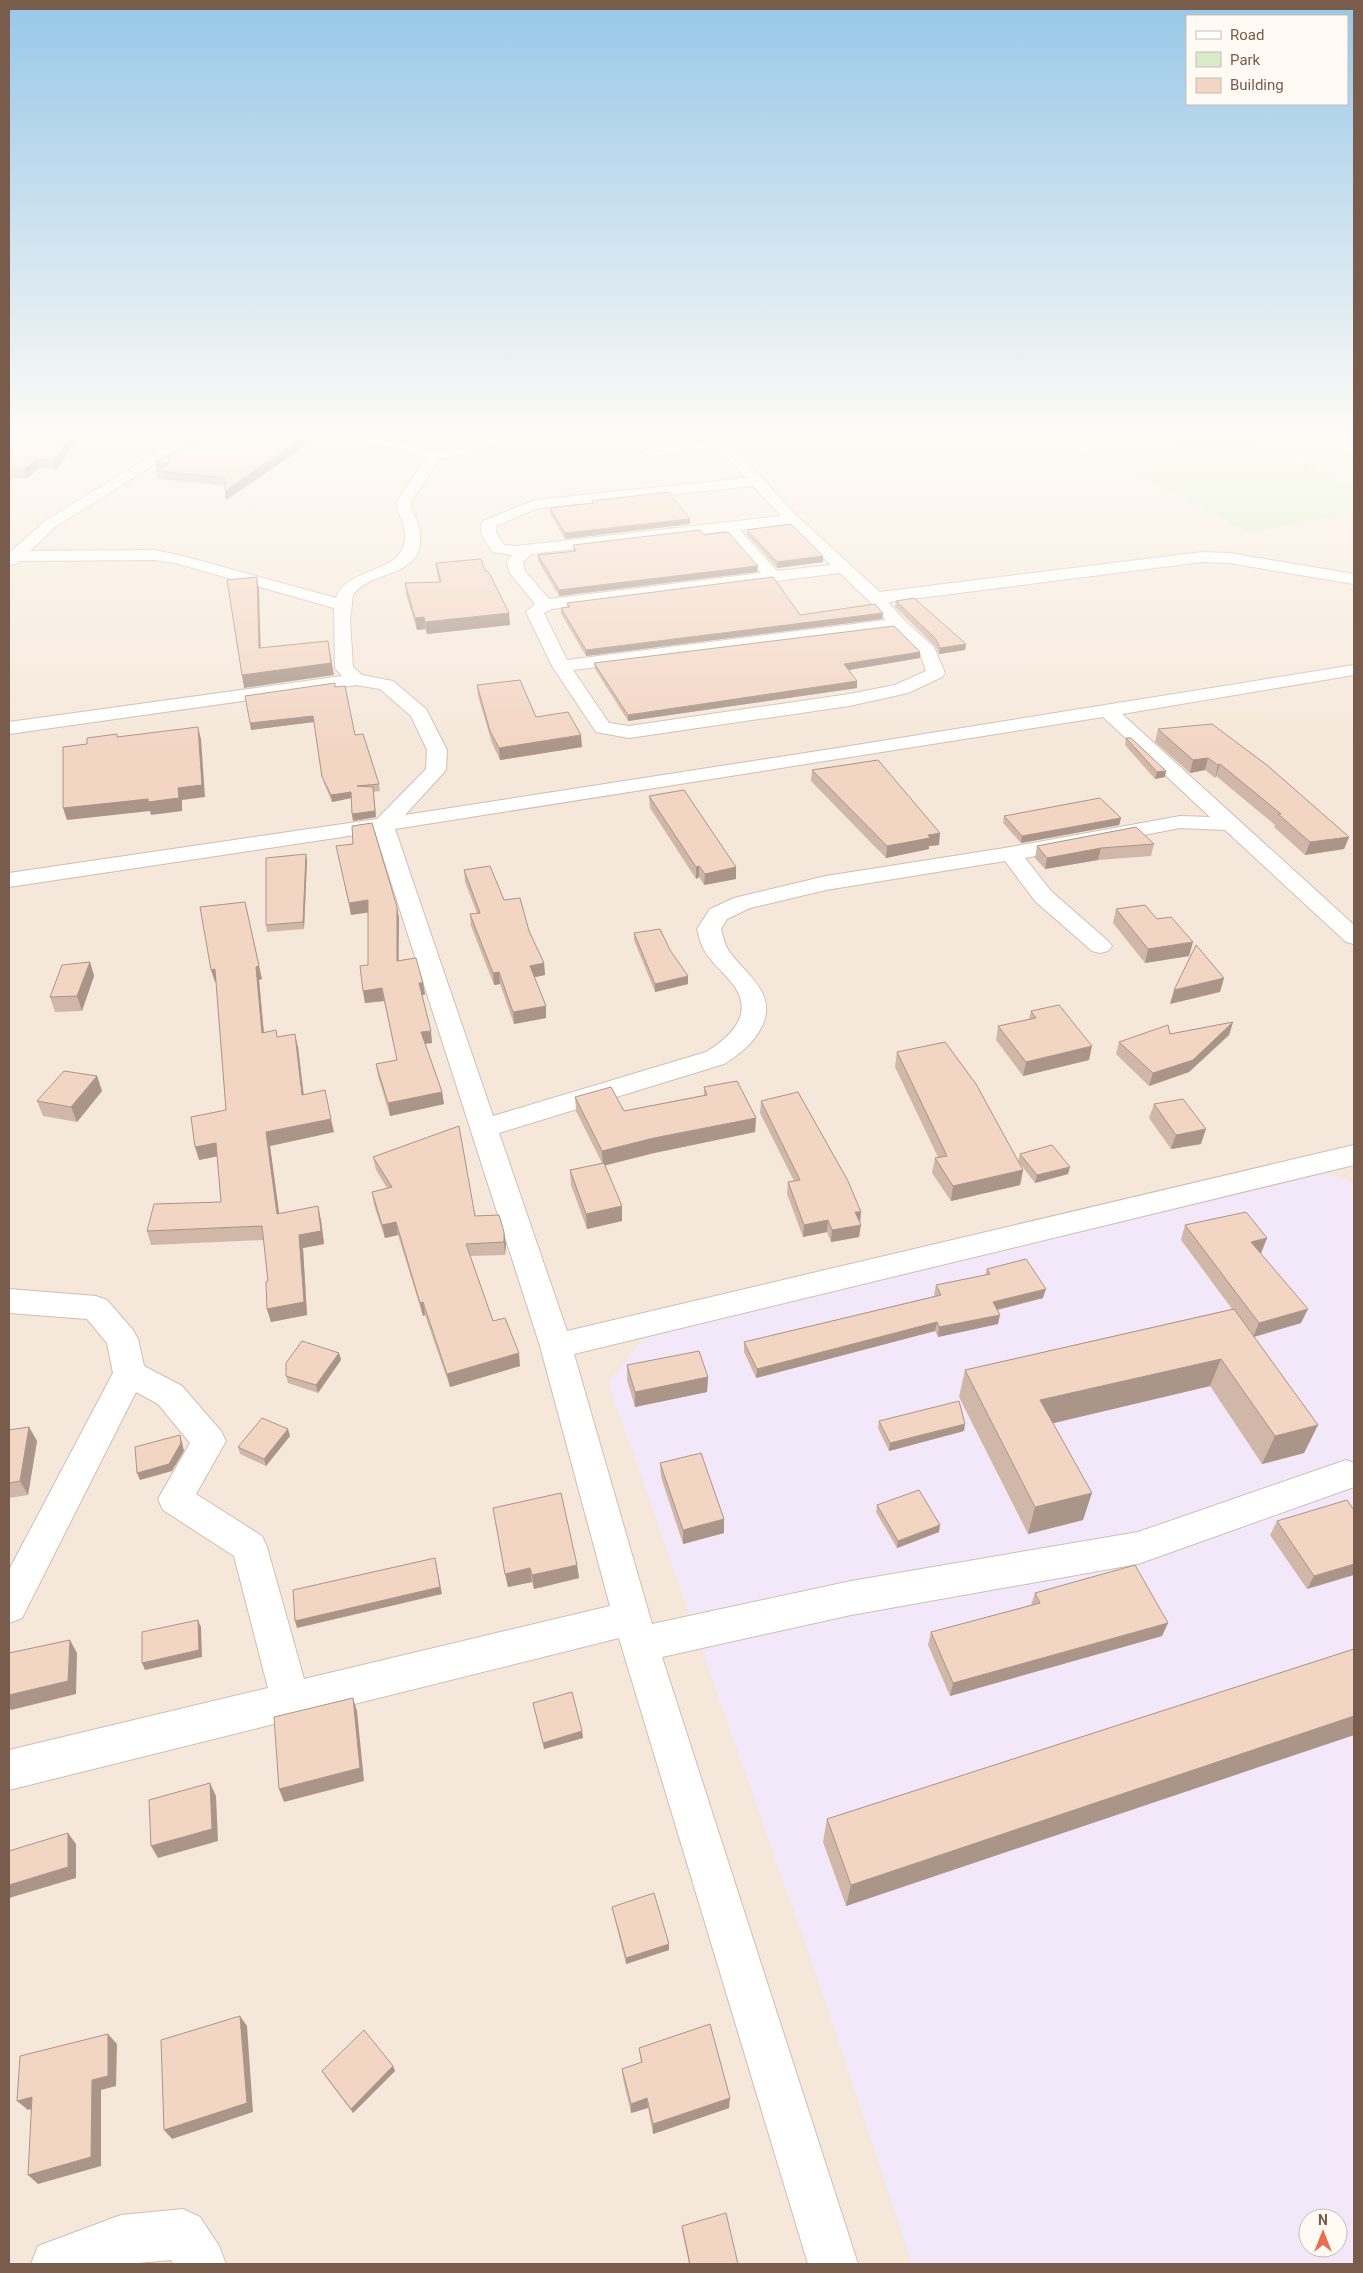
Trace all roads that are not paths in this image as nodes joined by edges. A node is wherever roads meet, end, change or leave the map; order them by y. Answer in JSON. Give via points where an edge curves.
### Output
{"nodes":[{"id":1,"x":35,"y":538,"type":"edge"},
{"id":2,"x":413,"y":538,"type":"edge"},
{"id":3,"x":491,"y":538,"type":"edge"},
{"id":4,"x":622,"y":538,"type":"edge"},
{"id":5,"x":739,"y":538,"type":"edge"},
{"id":6,"x":813,"y":538,"type":"edge"},
{"id":7,"x":526,"y":550,"type":"junction"},
{"id":8,"x":12,"y":559,"type":"edge"},
{"id":9,"x":844,"y":568,"type":"junction"},
{"id":10,"x":773,"y":577,"type":"junction"},
{"id":11,"x":1354,"y":580,"type":"edge"},
{"id":12,"x":876,"y":598,"type":"junction"},
{"id":13,"x":342,"y":605,"type":"junction"},
{"id":14,"x":545,"y":605,"type":"junction"},
{"id":15,"x":898,"y":624,"type":"junction"},
{"id":16,"x":561,"y":666,"type":"junction"},
{"id":17,"x":1354,"y":670,"type":"edge"},
{"id":18,"x":356,"y":678,"type":"junction"},
{"id":19,"x":1108,"y":712,"type":"junction"},
{"id":20,"x":10,"y":727,"type":"edge"},
{"id":21,"x":1229,"y":824,"type":"junction"},
{"id":22,"x":383,"y":825,"type":"junction"},
{"id":23,"x":1011,"y":854,"type":"junction"},
{"id":24,"x":9,"y":880,"type":"edge"},
{"id":25,"x":1354,"y":937,"type":"edge"},
{"id":26,"x":1100,"y":946,"type":"dead end"},
{"id":27,"x":484,"y":1128,"type":"junction"},
{"id":28,"x":1354,"y":1156,"type":"edge"},
{"id":29,"x":9,"y":1301,"type":"edge"},
{"id":30,"x":556,"y":1346,"type":"junction"},
{"id":31,"x":129,"y":1373,"type":"junction"},
{"id":32,"x":1346,"y":1475,"type":"dead end"},
{"id":33,"x":9,"y":1606,"type":"edge"},
{"id":34,"x":635,"y":1631,"type":"junction"},
{"id":35,"x":290,"y":1699,"type":"junction"},
{"id":36,"x":9,"y":1770,"type":"edge"},
{"id":37,"x":56,"y":2264,"type":"edge"},
{"id":38,"x":201,"y":2264,"type":"edge"},
{"id":39,"x":833,"y":2264,"type":"edge"}],
"edges":[{"from":1,"to":8,"type":"street"},
{"from":2,"to":13,"type":"street","via":[[408,556],[394,568],[350,586]]},
{"from":3,"to":7,"type":"street","via":[[499,549]]},
{"from":4,"to":7,"type":"street"},
{"from":5,"to":10,"type":"street"},
{"from":6,"to":9,"type":"street"},
{"from":7,"to":14,"type":"street","via":[[515,561],[517,572]]},
{"from":8,"to":13,"type":"street","via":[[154,555]]},
{"from":9,"to":10,"type":"street"},
{"from":9,"to":12,"type":"street"},
{"from":10,"to":14,"type":"street"},
{"from":11,"to":12,"type":"street","via":[[1229,558],[1202,558]]},
{"from":12,"to":15,"type":"street"},
{"from":13,"to":18,"type":"street","via":[[344,668]]},
{"from":14,"to":16,"type":"street","via":[[535,612]]},
{"from":15,"to":16,"type":"street"},
{"from":15,"to":16,"type":"street","via":[[928,651],[936,673],[901,689],[849,700],[630,732],[603,728]]},
{"from":17,"to":19,"type":"street"},
{"from":18,"to":20,"type":"street"},
{"from":18,"to":22,"type":"street","via":[[386,685],[401,697],[419,713],[438,750],[436,770]]},
{"from":19,"to":21,"type":"street"},
{"from":19,"to":22,"type":"street"},
{"from":21,"to":23,"type":"street","via":[[1180,822]]},
{"from":21,"to":25,"type":"street"},
{"from":22,"to":24,"type":"street"},
{"from":22,"to":27,"type":"street"},
{"from":23,"to":26,"type":"street","via":[[1044,896]]},
{"from":23,"to":27,"type":"street","via":[[826,883],[742,903],[718,914],[709,929],[715,948],[748,988],[754,1003],[754,1019],[744,1038],[715,1058]]},
{"from":27,"to":30,"type":"street"},
{"from":28,"to":30,"type":"street"},
{"from":29,"to":31,"type":"street","via":[[96,1308],[122,1340]]},
{"from":30,"to":34,"type":"street"},
{"from":31,"to":33,"type":"street"},
{"from":31,"to":35,"type":"street","via":[[170,1395],[209,1441],[175,1499],[249,1547]]},
{"from":32,"to":34,"type":"street","via":[[1138,1548],[851,1598]]},
{"from":34,"to":35,"type":"street"},
{"from":34,"to":39,"type":"street"},
{"from":35,"to":36,"type":"street"},
{"from":37,"to":38,"type":"street","via":[[121,2240],[184,2234]]}]}
